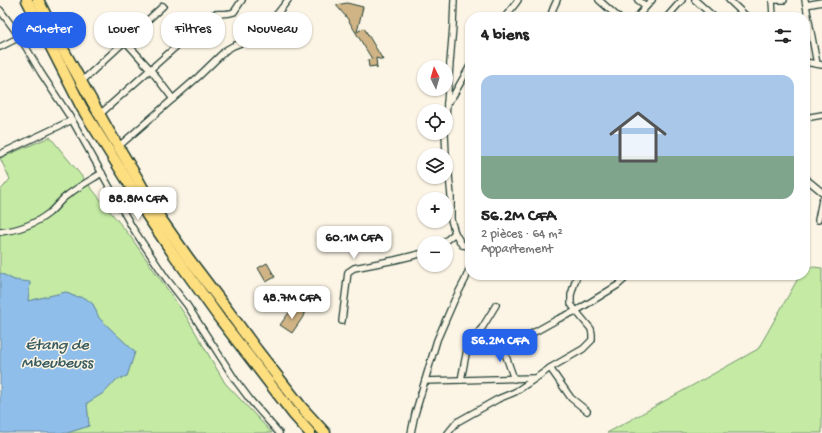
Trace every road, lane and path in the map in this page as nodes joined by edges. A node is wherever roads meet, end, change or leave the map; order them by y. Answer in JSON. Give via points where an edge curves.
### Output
{"nodes":[{"id":1,"x":27,"y":0,"type":"edge"},
{"id":2,"x":38,"y":0,"type":"edge"},
{"id":3,"x":242,"y":0,"type":"edge"},
{"id":4,"x":288,"y":0,"type":"edge"},
{"id":5,"x":454,"y":0,"type":"edge"},
{"id":6,"x":518,"y":0,"type":"edge"},
{"id":7,"x":557,"y":0,"type":"edge"},
{"id":8,"x":599,"y":0,"type":"edge"},
{"id":9,"x":638,"y":0,"type":"edge"},
{"id":10,"x":652,"y":0,"type":"edge"},
{"id":11,"x":682,"y":0,"type":"edge"},
{"id":12,"x":695,"y":0,"type":"edge"},
{"id":13,"x":729,"y":0,"type":"edge"},
{"id":14,"x":772,"y":0,"type":"edge"},
{"id":15,"x":784,"y":0,"type":"edge"},
{"id":16,"x":822,"y":2,"type":"edge"},
{"id":17,"x":806,"y":3,"type":"edge"},
{"id":18,"x":163,"y":6,"type":"dead end"},
{"id":19,"x":646,"y":6,"type":"junction"},
{"id":20,"x":0,"y":10,"type":"edge"},
{"id":21,"x":509,"y":12,"type":"edge"},
{"id":22,"x":552,"y":12,"type":"edge"},
{"id":23,"x":612,"y":12,"type":"edge"},
{"id":24,"x":641,"y":12,"type":"edge"},
{"id":25,"x":671,"y":12,"type":"edge"},
{"id":26,"x":708,"y":12,"type":"edge"},
{"id":27,"x":742,"y":12,"type":"edge"},
{"id":28,"x":773,"y":12,"type":"edge"},
{"id":29,"x":153,"y":15,"type":"edge"},
{"id":30,"x":12,"y":26,"type":"edge"},
{"id":31,"x":810,"y":26,"type":"edge"},
{"id":32,"x":812,"y":38,"type":"joint"},
{"id":33,"x":12,"y":41,"type":"edge"},
{"id":34,"x":0,"y":47,"type":"edge"},
{"id":35,"x":26,"y":48,"type":"edge"},
{"id":36,"x":117,"y":48,"type":"edge"},
{"id":37,"x":131,"y":48,"type":"edge"},
{"id":38,"x":819,"y":64,"type":"edge"},
{"id":39,"x":150,"y":69,"type":"junction"},
{"id":40,"x":465,"y":75,"type":"edge"},
{"id":41,"x":81,"y":82,"type":"junction"},
{"id":42,"x":173,"y":99,"type":"junction"},
{"id":43,"x":447,"y":104,"type":"joint"},
{"id":44,"x":99,"y":115,"type":"junction"},
{"id":45,"x":822,"y":115,"type":"edge"},
{"id":46,"x":810,"y":117,"type":"edge"},
{"id":47,"x":72,"y":120,"type":"junction"},
{"id":48,"x":445,"y":140,"type":"edge"},
{"id":49,"x":118,"y":147,"type":"junction"},
{"id":50,"x":0,"y":154,"type":"edge"},
{"id":51,"x":102,"y":173,"type":"junction"},
{"id":52,"x":810,"y":182,"type":"edge"},
{"id":53,"x":822,"y":192,"type":"edge"},
{"id":54,"x":822,"y":200,"type":"edge"},
{"id":55,"x":818,"y":220,"type":"dead end"},
{"id":56,"x":0,"y":232,"type":"edge"},
{"id":57,"x":455,"y":234,"type":"junction"},
{"id":58,"x":452,"y":236,"type":"edge"},
{"id":59,"x":465,"y":245,"type":"edge"},
{"id":60,"x":417,"y":254,"type":"edge"},
{"id":61,"x":465,"y":280,"type":"edge"},
{"id":62,"x":576,"y":280,"type":"edge"},
{"id":63,"x":624,"y":280,"type":"edge"},
{"id":64,"x":496,"y":305,"type":"dead end"},
{"id":65,"x":576,"y":311,"type":"junction"},
{"id":66,"x":342,"y":321,"type":"dead end"},
{"id":67,"x":501,"y":342,"type":"junction"},
{"id":68,"x":468,"y":344,"type":"junction"},
{"id":69,"x":550,"y":368,"type":"junction"},
{"id":70,"x":536,"y":378,"type":"junction"},
{"id":71,"x":514,"y":379,"type":"junction"},
{"id":72,"x":460,"y":380,"type":"junction"},
{"id":73,"x":426,"y":381,"type":"junction"},
{"id":74,"x":587,"y":411,"type":"dead end"},
{"id":75,"x":279,"y":433,"type":"edge"},
{"id":76,"x":310,"y":433,"type":"edge"},
{"id":77,"x":325,"y":433,"type":"edge"},
{"id":78,"x":411,"y":433,"type":"edge"},
{"id":79,"x":448,"y":433,"type":"edge"}],
"edges":[{"from":1,"to":76,"type":"highway","via":[[82,108],[151,221],[220,319]]},
{"from":2,"to":41,"type":"highway"},
{"from":3,"to":39,"type":"street","via":[[234,12],[208,17]]},
{"from":4,"to":42,"type":"street","via":[[255,42],[241,43],[226,50]]},
{"from":5,"to":43,"type":"street"},
{"from":6,"to":21,"type":"street"},
{"from":7,"to":22,"type":"street"},
{"from":8,"to":23,"type":"street"},
{"from":9,"to":19,"type":"street"},
{"from":10,"to":19,"type":"street"},
{"from":11,"to":25,"type":"street"},
{"from":12,"to":26,"type":"street"},
{"from":13,"to":27,"type":"street"},
{"from":14,"to":15,"type":"street"},
{"from":14,"to":28,"type":"street"},
{"from":16,"to":17,"type":"street"},
{"from":18,"to":29,"type":"street"},
{"from":19,"to":24,"type":"street"},
{"from":20,"to":30,"type":"street"},
{"from":31,"to":32,"type":"street"},
{"from":32,"to":38,"type":"street"},
{"from":33,"to":34,"type":"street"},
{"from":35,"to":47,"type":"street"},
{"from":36,"to":41,"type":"street"},
{"from":37,"to":39,"type":"street"},
{"from":39,"to":42,"type":"street"},
{"from":39,"to":44,"type":"street"},
{"from":40,"to":43,"type":"street"},
{"from":41,"to":44,"type":"highway"},
{"from":42,"to":49,"type":"street"},
{"from":44,"to":49,"type":"highway"},
{"from":45,"to":46,"type":"street"},
{"from":47,"to":50,"type":"street"},
{"from":47,"to":51,"type":"street"},
{"from":48,"to":57,"type":"street","via":[[451,220]]},
{"from":49,"to":77,"type":"highway","via":[[156,212],[189,260],[303,409]]},
{"from":51,"to":56,"type":"street","via":[[64,198],[51,212],[31,225]]},
{"from":51,"to":75,"type":"street","via":[[132,227],[236,381]]},
{"from":52,"to":53,"type":"street"},
{"from":54,"to":55,"type":"street"},
{"from":57,"to":58,"type":"street"},
{"from":57,"to":59,"type":"street"},
{"from":60,"to":66,"type":"street","via":[[354,268],[348,272]]},
{"from":61,"to":73,"type":"street","via":[[437,340]]},
{"from":62,"to":65,"type":"street","via":[[571,304]]},
{"from":63,"to":65,"type":"street"},
{"from":64,"to":68,"type":"street","via":[[482,328]]},
{"from":65,"to":67,"type":"street","via":[[522,339]]},
{"from":65,"to":69,"type":"street","via":[[591,329],[592,340],[583,349]]},
{"from":67,"to":68,"type":"street"},
{"from":67,"to":71,"type":"street"},
{"from":68,"to":72,"type":"street"},
{"from":69,"to":70,"type":"street"},
{"from":69,"to":74,"type":"street","via":[[571,398]]},
{"from":70,"to":71,"type":"street"},
{"from":70,"to":79,"type":"street","via":[[515,392],[457,422]]},
{"from":71,"to":72,"type":"street"},
{"from":72,"to":73,"type":"street"},
{"from":73,"to":78,"type":"street"}]}
